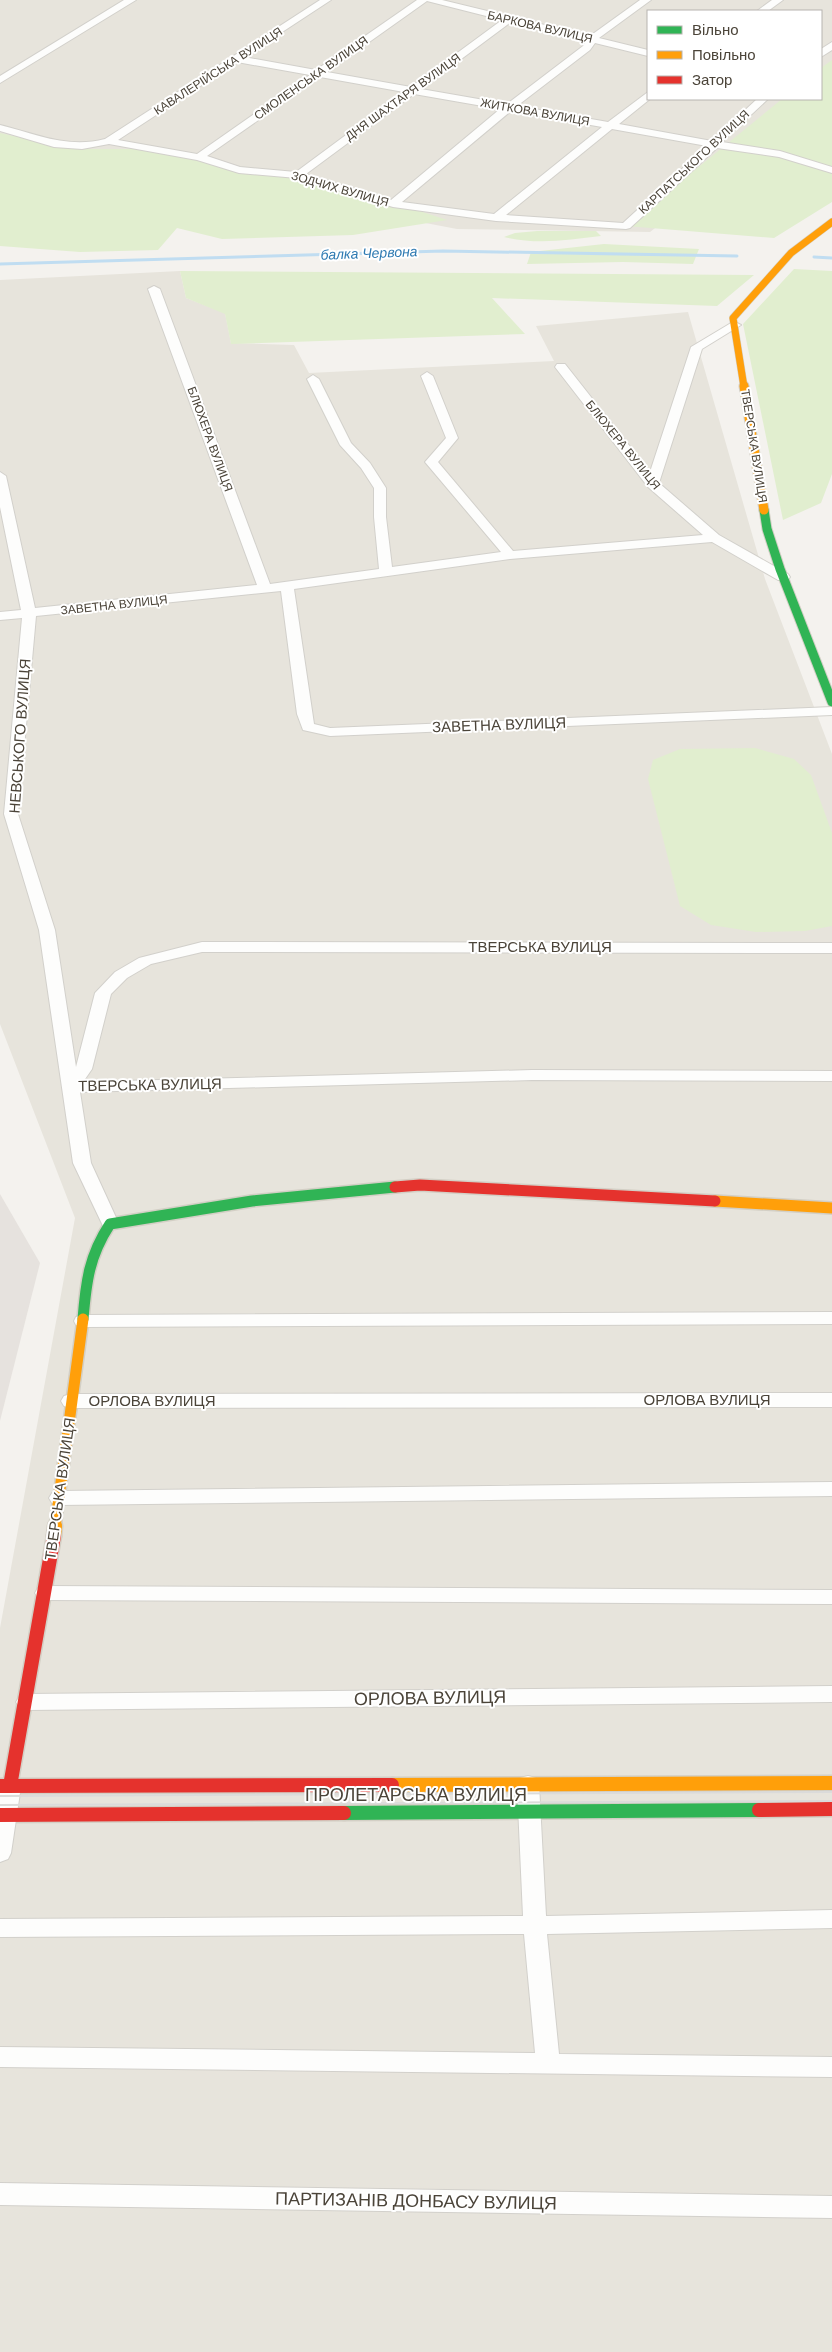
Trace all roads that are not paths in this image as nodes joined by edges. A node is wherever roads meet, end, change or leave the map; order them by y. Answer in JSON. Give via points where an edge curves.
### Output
{"nodes":[{"id":1,"x":131,"y":0,"type":"edge"},
{"id":2,"x":326,"y":0,"type":"edge"},
{"id":3,"x":422,"y":0,"type":"edge"},
{"id":4,"x":431,"y":0,"type":"edge"},
{"id":5,"x":646,"y":0,"type":"edge"},
{"id":6,"x":778,"y":0,"type":"edge"},
{"id":7,"x":763,"y":10,"type":"edge"},
{"id":8,"x":508,"y":20,"type":"junction"},
{"id":9,"x":592,"y":40,"type":"junction"},
{"id":10,"x":832,"y":45,"type":"edge"},
{"id":11,"x":647,"y":53,"type":"edge"},
{"id":12,"x":822,"y":53,"type":"edge"},
{"id":13,"x":236,"y":59,"type":"junction"},
{"id":14,"x":318,"y":74,"type":"junction"},
{"id":15,"x":0,"y":80,"type":"edge"},
{"id":16,"x":414,"y":91,"type":"junction"},
{"id":17,"x":647,"y":96,"type":"edge"},
{"id":18,"x":762,"y":100,"type":"edge"},
{"id":19,"x":509,"y":107,"type":"junction"},
{"id":20,"x":611,"y":125,"type":"junction"},
{"id":21,"x":0,"y":128,"type":"edge"},
{"id":22,"x":109,"y":141,"type":"junction"},
{"id":23,"x":714,"y":144,"type":"junction"},
{"id":24,"x":198,"y":157,"type":"junction"},
{"id":25,"x":832,"y":170,"type":"edge"},
{"id":26,"x":298,"y":175,"type":"junction"},
{"id":27,"x":393,"y":204,"type":"junction"},
{"id":28,"x":496,"y":218,"type":"junction"},
{"id":29,"x":832,"y":222,"type":"edge"},
{"id":30,"x":626,"y":226,"type":"joint"},
{"id":31,"x":154,"y":289,"type":"dead end"},
{"id":32,"x":735,"y":325,"type":"junction"},
{"id":33,"x":561,"y":367,"type":"dead end"},
{"id":34,"x":427,"y":376,"type":"dead end"},
{"id":35,"x":313,"y":379,"type":"dead end"},
{"id":36,"x":0,"y":476,"type":"edge"},
{"id":37,"x":652,"y":484,"type":"junction"},
{"id":38,"x":714,"y":538,"type":"junction"},
{"id":39,"x":510,"y":556,"type":"junction"},
{"id":40,"x":386,"y":572,"type":"junction"},
{"id":41,"x":783,"y":576,"type":"junction"},
{"id":42,"x":287,"y":586,"type":"junction"},
{"id":43,"x":265,"y":589,"type":"junction"},
{"id":44,"x":29,"y":614,"type":"junction"},
{"id":45,"x":0,"y":616,"type":"edge"},
{"id":46,"x":832,"y":702,"type":"edge"},
{"id":47,"x":832,"y":711,"type":"edge"},
{"id":48,"x":832,"y":948,"type":"edge"},
{"id":49,"x":832,"y":1076,"type":"edge"},
{"id":50,"x":70,"y":1086,"type":"junction"},
{"id":51,"x":832,"y":1208,"type":"edge"},
{"id":52,"x":110,"y":1224,"type":"junction"},
{"id":53,"x":832,"y":1318,"type":"edge"},
{"id":54,"x":83,"y":1320,"type":"junction"},
{"id":55,"x":832,"y":1400,"type":"edge"},
{"id":56,"x":71,"y":1401,"type":"junction"},
{"id":57,"x":832,"y":1489,"type":"edge"},
{"id":58,"x":60,"y":1498,"type":"junction"},
{"id":59,"x":46,"y":1594,"type":"junction"},
{"id":60,"x":832,"y":1596,"type":"edge"},
{"id":61,"x":832,"y":1694,"type":"edge"},
{"id":62,"x":27,"y":1702,"type":"junction"},
{"id":63,"x":832,"y":1783,"type":"edge"},
{"id":64,"x":528,"y":1784,"type":"junction"},
{"id":65,"x":5,"y":1786,"type":"edge"},
{"id":66,"x":832,"y":1809,"type":"edge"},
{"id":67,"x":531,"y":1812,"type":"junction"},
{"id":68,"x":3,"y":1815,"type":"edge"},
{"id":69,"x":0,"y":1853,"type":"edge"},
{"id":70,"x":832,"y":1919,"type":"edge"},
{"id":71,"x":535,"y":1925,"type":"junction"},
{"id":72,"x":0,"y":1928,"type":"edge"},
{"id":73,"x":0,"y":2057,"type":"edge"},
{"id":74,"x":548,"y":2064,"type":"junction"},
{"id":75,"x":832,"y":2067,"type":"edge"},
{"id":76,"x":0,"y":2194,"type":"edge"},
{"id":77,"x":832,"y":2208,"type":"edge"}],
"edges":[{"from":1,"to":15,"type":"street"},
{"from":2,"to":13,"type":"street","name":"КАВАЛЕРІЙСЬКА ВУЛИЦЯ"},
{"from":3,"to":14,"type":"street","name":"СМОЛЕНСЬКА ВУЛИЦЯ"},
{"from":4,"to":8,"type":"street","name":"БАРКОВА ВУЛИЦЯ"},
{"from":5,"to":9,"type":"street"},
{"from":6,"to":7,"type":"street"},
{"from":8,"to":9,"type":"street","name":"БАРКОВА ВУЛИЦЯ"},
{"from":8,"to":16,"type":"street","name":"ДНЯ ШАХТАРЯ ВУЛИЦЯ"},
{"from":9,"to":11,"type":"street","name":"БАРКОВА ВУЛИЦЯ"},
{"from":9,"to":19,"type":"street","via":[[587,48]]},
{"from":10,"to":12,"type":"street"},
{"from":13,"to":14,"type":"street","name":"ЖИТКОВА ВУЛИЦЯ"},
{"from":13,"to":22,"type":"street","name":"КАВАЛЕРІЙСЬКА ВУЛИЦЯ"},
{"from":14,"to":16,"type":"street","name":"ЖИТКОВА ВУЛИЦЯ"},
{"from":14,"to":24,"type":"street","name":"СМОЛЕНСЬКА ВУЛИЦЯ"},
{"from":16,"to":19,"type":"street","name":"ЖИТКОВА ВУЛИЦЯ"},
{"from":16,"to":26,"type":"street","name":"ДНЯ ШАХТАРЯ ВУЛИЦЯ","via":[[387,107]]},
{"from":17,"to":20,"type":"street"},
{"from":18,"to":23,"type":"street","name":"КАРПАТСЬКОГО ВУЛИЦЯ"},
{"from":19,"to":20,"type":"street","name":"ЖИТКОВА ВУЛИЦЯ"},
{"from":19,"to":27,"type":"street"},
{"from":20,"to":23,"type":"street","name":"ЖИТКОВА ВУЛИЦЯ"},
{"from":20,"to":28,"type":"street"},
{"from":21,"to":22,"type":"street","name":"ЗОДЧИХ ВУЛИЦЯ","via":[[53,144],[95,146]]},
{"from":22,"to":24,"type":"street","name":"ЗОДЧИХ ВУЛИЦЯ"},
{"from":23,"to":25,"type":"street","name":"ЖИТКОВА ВУЛИЦЯ","via":[[780,154]]},
{"from":23,"to":30,"type":"street","name":"КАРПАТСЬКОГО ВУЛИЦЯ"},
{"from":24,"to":26,"type":"street","name":"ЗОДЧИХ ВУЛИЦЯ","via":[[239,170]]},
{"from":26,"to":27,"type":"street","name":"ЗОДЧИХ ВУЛИЦЯ"},
{"from":27,"to":28,"type":"street","name":"ЗОДЧИХ ВУЛИЦЯ"},
{"from":28,"to":30,"type":"street","name":"ЗОДЧИХ ВУЛИЦЯ"},
{"from":29,"to":32,"type":"main road","via":[[806,239],[769,274],[734,318]]},
{"from":31,"to":43,"type":"street","name":"БЛЮХЕРА ВУЛИЦЯ"},
{"from":32,"to":37,"type":"street","via":[[697,347]]},
{"from":32,"to":41,"type":"main road","name":"ТВЕРСЬКА ВУЛИЦЯ","via":[[767,529]]},
{"from":33,"to":37,"type":"street","name":"БЛЮХЕРА ВУЛИЦЯ"},
{"from":34,"to":39,"type":"street","via":[[452,438],[431,462]]},
{"from":35,"to":40,"type":"street","via":[[346,445],[366,466],[380,488]]},
{"from":36,"to":44,"type":"street","name":"НЕВСЬКОГО ВУЛИЦЯ"},
{"from":37,"to":38,"type":"street","name":"БЛЮХЕРА ВУЛИЦЯ"},
{"from":38,"to":39,"type":"street","name":"ЗАВЕТНА ВУЛИЦЯ"},
{"from":38,"to":41,"type":"street"},
{"from":39,"to":40,"type":"street","name":"ЗАВЕТНА ВУЛИЦЯ"},
{"from":40,"to":42,"type":"street","name":"ЗАВЕТНА ВУЛИЦЯ"},
{"from":41,"to":46,"type":"main road","name":"ТВЕРСЬКА ВУЛИЦЯ"},
{"from":42,"to":43,"type":"street","name":"ЗАВЕТНА ВУЛИЦЯ"},
{"from":42,"to":47,"type":"street","name":"ЗАВЕТНА ВУЛИЦЯ","via":[[308,727],[330,732]]},
{"from":43,"to":44,"type":"street","name":"ЗАВЕТНА ВУЛИЦЯ"},
{"from":44,"to":45,"type":"street","name":"ЗАВЕТНА ВУЛИЦЯ"},
{"from":44,"to":50,"type":"street","name":"НЕВСЬКОГО ВУЛИЦЯ","via":[[11,814],[47,930]]},
{"from":48,"to":50,"type":"street","name":"ТВЕРСЬКА ВУЛИЦЯ","via":[[202,946],[145,961],[121,975],[103,993],[84,1069]]},
{"from":49,"to":50,"type":"street","name":"ТВЕРСЬКА ВУЛИЦЯ","via":[[532,1075]]},
{"from":50,"to":52,"type":"street","name":"НЕВСЬКОГО ВУЛИЦЯ","via":[[82,1163]]},
{"from":51,"to":52,"type":"main road","via":[[420,1185],[304,1194],[190,1209]]},
{"from":52,"to":54,"type":"main road","name":"ТВЕРСЬКА ВУЛИЦЯ","via":[[89,1262]]},
{"from":53,"to":54,"type":"street"},
{"from":54,"to":56,"type":"main road","name":"ТВЕРСЬКА ВУЛИЦЯ"},
{"from":55,"to":56,"type":"street","name":"ОРЛОВА ВУЛИЦЯ"},
{"from":56,"to":58,"type":"main road","name":"ТВЕРСЬКА ВУЛИЦЯ"},
{"from":57,"to":58,"type":"street"},
{"from":58,"to":59,"type":"main road","name":"ТВЕРСЬКА ВУЛИЦЯ"},
{"from":59,"to":60,"type":"street"},
{"from":59,"to":62,"type":"main road","name":"ТВЕРСЬКА ВУЛИЦЯ"},
{"from":61,"to":62,"type":"street","name":"ОРЛОВА ВУЛИЦЯ"},
{"from":62,"to":65,"type":"main road","name":"ТВЕРСЬКА ВУЛИЦЯ"},
{"from":63,"to":64,"type":"main road","name":"ПРОЛЕТАРСЬКА ВУЛИЦЯ"},
{"from":64,"to":65,"type":"main road","name":"ПРОЛЕТАРСЬКА ВУЛИЦЯ"},
{"from":64,"to":67,"type":"street"},
{"from":65,"to":68,"type":"street","name":"ТВЕРСЬКА ВУЛИЦЯ"},
{"from":66,"to":67,"type":"main road","name":"ПРОЛЕТАРСЬКА ВУЛИЦЯ"},
{"from":67,"to":68,"type":"main road","name":"ПРОЛЕТАРСЬКА ВУЛИЦЯ"},
{"from":67,"to":71,"type":"street"},
{"from":68,"to":69,"type":"street","name":"ТВЕРСЬКА ВУЛИЦЯ"},
{"from":70,"to":71,"type":"street"},
{"from":71,"to":72,"type":"street"},
{"from":71,"to":74,"type":"street"},
{"from":73,"to":74,"type":"street"},
{"from":74,"to":75,"type":"street"},
{"from":76,"to":77,"type":"street","name":"ПАРТИЗАНІВ ДОНБАСУ ВУЛИЦЯ"}]}
